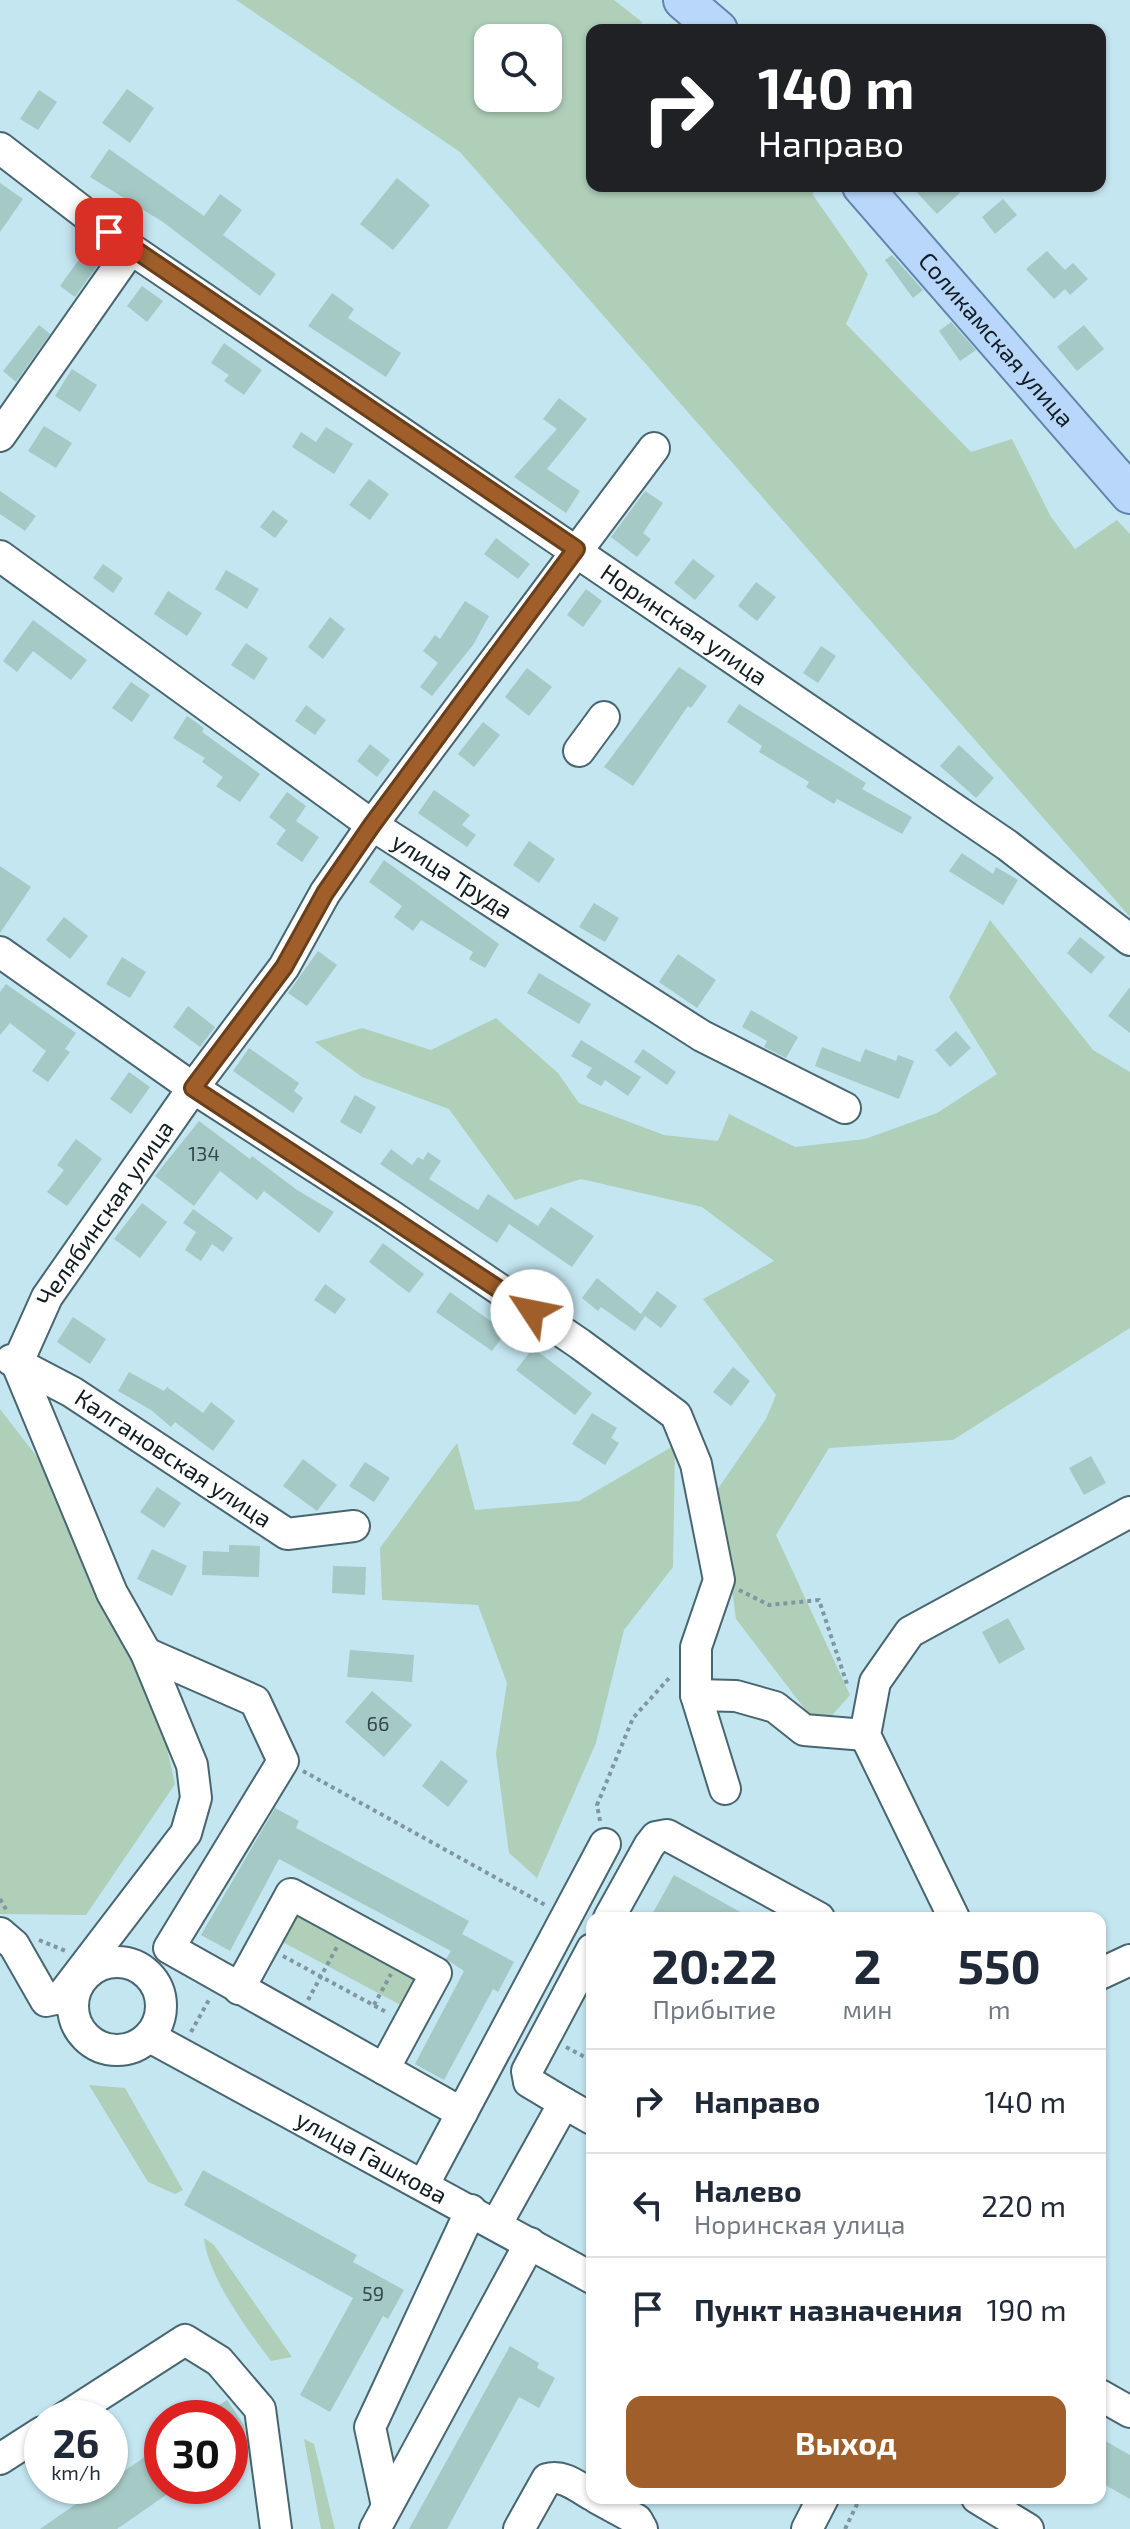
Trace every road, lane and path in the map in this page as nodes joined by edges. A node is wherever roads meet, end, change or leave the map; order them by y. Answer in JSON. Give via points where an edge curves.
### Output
{"nodes":[{"id":1,"x":683,"y":0,"type":"edge"},
{"id":2,"x":711,"y":24,"type":"edge"},
{"id":3,"x":0,"y":148,"type":"edge"},
{"id":4,"x":867,"y":192,"type":"edge"},
{"id":5,"x":131,"y":249,"type":"junction"},
{"id":6,"x":0,"y":436,"type":"edge"},
{"id":7,"x":654,"y":448,"type":"dead end"},
{"id":8,"x":1130,"y":494,"type":"edge"},
{"id":9,"x":576,"y":549,"type":"junction"},
{"id":10,"x":0,"y":556,"type":"edge"},
{"id":11,"x":604,"y":717,"type":"dead end"},
{"id":12,"x":579,"y":751,"type":"dead end"},
{"id":13,"x":372,"y":825,"type":"junction"},
{"id":14,"x":1130,"y":940,"type":"edge"},
{"id":15,"x":0,"y":952,"type":"edge"},
{"id":16,"x":193,"y":1088,"type":"junction"},
{"id":17,"x":845,"y":1108,"type":"dead end"},
{"id":18,"x":9,"y":1359,"type":"edge"},
{"id":19,"x":1128,"y":1516,"type":"edge"},
{"id":20,"x":354,"y":1526,"type":"dead end"},
{"id":21,"x":719,"y":1580,"type":"junction"},
{"id":22,"x":696,"y":1647,"type":"junction"},
{"id":23,"x":146,"y":1653,"type":"junction"},
{"id":24,"x":849,"y":1690,"type":"dead end"},
{"id":25,"x":696,"y":1695,"type":"junction"},
{"id":26,"x":865,"y":1735,"type":"junction"},
{"id":27,"x":283,"y":1761,"type":"junction"},
{"id":28,"x":725,"y":1789,"type":"dead end"},
{"id":29,"x":605,"y":1844,"type":"joint"},
{"id":30,"x":612,"y":1912,"type":"edge"},
{"id":31,"x":808,"y":1912,"type":"edge"},
{"id":32,"x":951,"y":1912,"type":"edge"},
{"id":33,"x":566,"y":1917,"type":"junction"},
{"id":34,"x":349,"y":1925,"type":"junction"},
{"id":35,"x":0,"y":1933,"type":"edge"},
{"id":36,"x":264,"y":1945,"type":"junction"},
{"id":37,"x":402,"y":1954,"type":"junction"},
{"id":38,"x":586,"y":1960,"type":"edge"},
{"id":39,"x":1130,"y":1960,"type":"edge"},
{"id":40,"x":1106,"y":1971,"type":"edge"},
{"id":41,"x":321,"y":1976,"type":"junction"},
{"id":42,"x":230,"y":1983,"type":"junction"},
{"id":43,"x":374,"y":2005,"type":"junction"},
{"id":44,"x":297,"y":2021,"type":"junction"},
{"id":45,"x":408,"y":2024,"type":"junction"},
{"id":46,"x":150,"y":2037,"type":"dead end"},
{"id":47,"x":179,"y":2053,"type":"junction"},
{"id":48,"x":384,"y":2069,"type":"junction"},
{"id":49,"x":564,"y":2103,"type":"junction"},
{"id":50,"x":462,"y":2113,"type":"junction"},
{"id":51,"x":586,"y":2116,"type":"edge"},
{"id":52,"x":424,"y":2184,"type":"junction"},
{"id":53,"x":484,"y":2217,"type":"junction"},
{"id":54,"x":530,"y":2243,"type":"junction"},
{"id":55,"x":586,"y":2275,"type":"edge"},
{"id":56,"x":1106,"y":2398,"type":"edge"},
{"id":57,"x":92,"y":2400,"type":"edge"},
{"id":58,"x":1130,"y":2412,"type":"edge"},
{"id":59,"x":24,"y":2444,"type":"edge"},
{"id":60,"x":0,"y":2459,"type":"edge"},
{"id":61,"x":586,"y":2492,"type":"edge"},
{"id":62,"x":607,"y":2504,"type":"edge"},
{"id":63,"x":820,"y":2504,"type":"edge"},
{"id":64,"x":857,"y":2504,"type":"edge"},
{"id":65,"x":987,"y":2504,"type":"edge"},
{"id":66,"x":381,"y":2518,"type":"edge"},
{"id":67,"x":276,"y":2529,"type":"edge"},
{"id":68,"x":519,"y":2529,"type":"edge"},
{"id":69,"x":642,"y":2529,"type":"edge"},
{"id":70,"x":807,"y":2529,"type":"edge"},
{"id":71,"x":845,"y":2529,"type":"edge"},
{"id":72,"x":1028,"y":2529,"type":"edge"}],
"edges":[{"from":1,"to":2,"type":"main road"},
{"from":3,"to":5,"type":"street","name":"Норинская улица"},
{"from":4,"to":8,"type":"main road","name":"Соликамская улица"},
{"from":5,"to":6,"type":"street"},
{"from":5,"to":9,"type":"street","name":"Норинская улица"},
{"from":7,"to":9,"type":"street","name":"Челябинская улица"},
{"from":9,"to":13,"type":"street","name":"Челябинская улица"},
{"from":9,"to":14,"type":"street","name":"Норинская улица","via":[[1007,845]]},
{"from":10,"to":13,"type":"street","name":"улица Труда"},
{"from":11,"to":12,"type":"street"},
{"from":13,"to":16,"type":"street","name":"Челябинская улица","via":[[325,893],[284,967]]},
{"from":13,"to":17,"type":"street","name":"улица Труда","via":[[702,1036]]},
{"from":15,"to":16,"type":"street"},
{"from":16,"to":18,"type":"street","name":"Челябинская улица"},
{"from":16,"to":21,"type":"street","via":[[387,1213],[676,1415],[696,1464]]},
{"from":18,"to":20,"type":"street","name":"Калгановская улица","via":[[72,1392],[287,1534]]},
{"from":18,"to":23,"type":"street","via":[[112,1593]]},
{"from":19,"to":26,"type":"street","via":[[910,1632],[875,1682]]},
{"from":21,"to":22,"type":"street"},
{"from":21,"to":24,"type":"path","via":[[769,1605],[819,1600]]},
{"from":22,"to":25,"type":"street"},
{"from":22,"to":29,"type":"path","via":[[633,1718],[597,1805]]},
{"from":23,"to":27,"type":"street","via":[[255,1701]]},
{"from":23,"to":35,"type":"street","via":[[192,1765],[196,1798],[186,1833],[53,2002],[41,1995],[14,1945]]},
{"from":25,"to":26,"type":"street","via":[[736,1696],[775,1707],[804,1730]]},
{"from":25,"to":28,"type":"street"},
{"from":26,"to":32,"type":"street"},
{"from":27,"to":33,"type":"path"},
{"from":27,"to":42,"type":"street","via":[[169,1948]]},
{"from":29,"to":33,"type":"street"},
{"from":30,"to":31,"type":"street","via":[[649,1846],[656,1837],[667,1835]]},
{"from":33,"to":50,"type":"street"},
{"from":34,"to":36,"type":"street","via":[[291,1894]]},
{"from":34,"to":37,"type":"street"},
{"from":34,"to":41,"type":"path"},
{"from":36,"to":41,"type":"path"},
{"from":36,"to":42,"type":"street"},
{"from":37,"to":43,"type":"path"},
{"from":37,"to":45,"type":"street","via":[[436,1973]]},
{"from":38,"to":49,"type":"street","via":[[527,2071],[529,2082]]},
{"from":39,"to":40,"type":"street"},
{"from":41,"to":43,"type":"path"},
{"from":41,"to":44,"type":"path"},
{"from":42,"to":44,"type":"street"},
{"from":42,"to":47,"type":"path"},
{"from":43,"to":45,"type":"path"},
{"from":44,"to":48,"type":"street"},
{"from":45,"to":48,"type":"street"},
{"from":46,"to":47,"type":"street","name":"улица Гашкова"},
{"from":47,"to":52,"type":"street","name":"улица Гашкова"},
{"from":48,"to":50,"type":"street"},
{"from":49,"to":51,"type":"street"},
{"from":49,"to":53,"type":"street"},
{"from":50,"to":52,"type":"street"},
{"from":52,"to":53,"type":"street","name":"улица Гашкова"},
{"from":53,"to":54,"type":"street","name":"улица Гашкова"},
{"from":53,"to":66,"type":"street","via":[[370,2427]]},
{"from":54,"to":55,"type":"street","name":"улица Гашкова"},
{"from":54,"to":66,"type":"street"},
{"from":56,"to":58,"type":"street"},
{"from":57,"to":67,"type":"street","via":[[185,2340],[219,2361],[260,2409]]},
{"from":59,"to":60,"type":"street"},
{"from":61,"to":68,"type":"street","via":[[565,2480],[547,2479]]},
{"from":62,"to":69,"type":"street","via":[[637,2520]]},
{"from":63,"to":70,"type":"street"},
{"from":64,"to":71,"type":"path"},
{"from":65,"to":72,"type":"street"}]}
